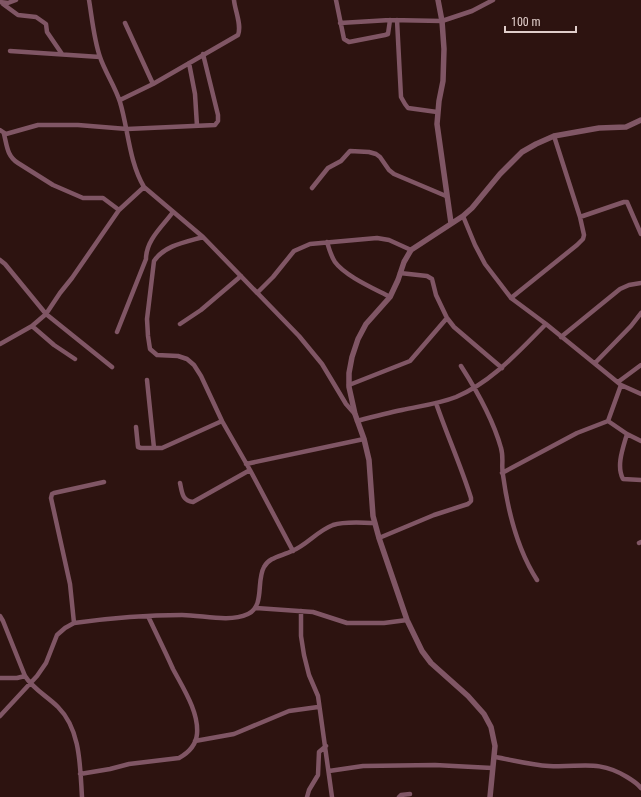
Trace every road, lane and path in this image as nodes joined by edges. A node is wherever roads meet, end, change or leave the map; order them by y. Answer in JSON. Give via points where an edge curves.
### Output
{"nodes":[{"id":1,"x":16,"y":0,"type":"edge"},
{"id":2,"x":89,"y":0,"type":"edge"},
{"id":3,"x":234,"y":0,"type":"edge"},
{"id":4,"x":336,"y":0,"type":"edge"},
{"id":5,"x":438,"y":0,"type":"edge"},
{"id":6,"x":493,"y":0,"type":"edge"},
{"id":7,"x":2,"y":3,"type":"edge"},
{"id":8,"x":390,"y":20,"type":"junction"},
{"id":9,"x":397,"y":20,"type":"junction"},
{"id":10,"x":442,"y":21,"type":"junction"},
{"id":11,"x":125,"y":23,"type":"dead end"},
{"id":12,"x":340,"y":23,"type":"junction"},
{"id":13,"x":10,"y":50,"type":"dead end"},
{"id":14,"x":62,"y":54,"type":"junction"},
{"id":15,"x":203,"y":54,"type":"junction"},
{"id":16,"x":100,"y":56,"type":"junction"},
{"id":17,"x":189,"y":63,"type":"junction"},
{"id":18,"x":153,"y":84,"type":"junction"},
{"id":19,"x":120,"y":100,"type":"junction"},
{"id":20,"x":437,"y":112,"type":"junction"},
{"id":21,"x":641,"y":120,"type":"edge"},
{"id":22,"x":197,"y":126,"type":"junction"},
{"id":23,"x":127,"y":129,"type":"junction"},
{"id":24,"x":0,"y":130,"type":"edge"},
{"id":25,"x":4,"y":134,"type":"junction"},
{"id":26,"x":554,"y":136,"type":"junction"},
{"id":27,"x":144,"y":186,"type":"junction"},
{"id":28,"x":312,"y":188,"type":"dead end"},
{"id":29,"x":446,"y":196,"type":"junction"},
{"id":30,"x":119,"y":210,"type":"junction"},
{"id":31,"x":173,"y":212,"type":"junction"},
{"id":32,"x":463,"y":216,"type":"junction"},
{"id":33,"x":580,"y":217,"type":"junction"},
{"id":34,"x":451,"y":223,"type":"junction"},
{"id":35,"x":639,"y":224,"type":"edge"},
{"id":36,"x":641,"y":234,"type":"edge"},
{"id":37,"x":203,"y":237,"type":"junction"},
{"id":38,"x":327,"y":242,"type":"junction"},
{"id":39,"x":411,"y":250,"type":"junction"},
{"id":40,"x":0,"y":260,"type":"edge"},
{"id":41,"x":400,"y":273,"type":"junction"},
{"id":42,"x":241,"y":276,"type":"junction"},
{"id":43,"x":641,"y":283,"type":"edge"},
{"id":44,"x":257,"y":293,"type":"junction"},
{"id":45,"x":390,"y":297,"type":"junction"},
{"id":46,"x":511,"y":298,"type":"junction"},
{"id":47,"x":641,"y":313,"type":"edge"},
{"id":48,"x":46,"y":314,"type":"junction"},
{"id":49,"x":447,"y":318,"type":"junction"},
{"id":50,"x":180,"y":324,"type":"dead end"},
{"id":51,"x":546,"y":324,"type":"junction"},
{"id":52,"x":32,"y":326,"type":"junction"},
{"id":53,"x":117,"y":332,"type":"dead end"},
{"id":54,"x":561,"y":337,"type":"junction"},
{"id":55,"x":0,"y":344,"type":"edge"},
{"id":56,"x":75,"y":359,"type":"dead end"},
{"id":57,"x":595,"y":363,"type":"junction"},
{"id":58,"x":641,"y":365,"type":"edge"},
{"id":59,"x":461,"y":366,"type":"dead end"},
{"id":60,"x":112,"y":367,"type":"dead end"},
{"id":61,"x":502,"y":368,"type":"junction"},
{"id":62,"x":148,"y":380,"type":"dead end"},
{"id":63,"x":619,"y":384,"type":"junction"},
{"id":64,"x":349,"y":385,"type":"junction"},
{"id":65,"x":474,"y":387,"type":"junction"},
{"id":66,"x":641,"y":394,"type":"edge"},
{"id":67,"x":436,"y":403,"type":"junction"},
{"id":68,"x":355,"y":414,"type":"junction"},
{"id":69,"x":222,"y":421,"type":"junction"},
{"id":70,"x":357,"y":421,"type":"junction"},
{"id":71,"x":608,"y":421,"type":"junction"},
{"id":72,"x":136,"y":427,"type":"dead end"},
{"id":73,"x":627,"y":434,"type":"junction"},
{"id":74,"x":364,"y":439,"type":"junction"},
{"id":75,"x":641,"y":442,"type":"edge"},
{"id":76,"x":154,"y":448,"type":"junction"},
{"id":77,"x":246,"y":464,"type":"junction"},
{"id":78,"x":250,"y":470,"type":"junction"},
{"id":79,"x":502,"y":473,"type":"junction"},
{"id":80,"x":641,"y":480,"type":"edge"},
{"id":81,"x":104,"y":482,"type":"dead end"},
{"id":82,"x":180,"y":483,"type":"dead end"},
{"id":83,"x":375,"y":523,"type":"junction"},
{"id":84,"x":379,"y":538,"type":"junction"},
{"id":85,"x":293,"y":551,"type":"junction"},
{"id":86,"x":537,"y":580,"type":"dead end"},
{"id":87,"x":256,"y":608,"type":"junction"},
{"id":88,"x":301,"y":611,"type":"junction"},
{"id":89,"x":0,"y":616,"type":"edge"},
{"id":90,"x":148,"y":616,"type":"junction"},
{"id":91,"x":407,"y":620,"type":"junction"},
{"id":92,"x":74,"y":623,"type":"junction"},
{"id":93,"x":25,"y":676,"type":"junction"},
{"id":94,"x":0,"y":678,"type":"edge"},
{"id":95,"x":30,"y":683,"type":"junction"},
{"id":96,"x":318,"y":706,"type":"junction"},
{"id":97,"x":0,"y":716,"type":"edge"},
{"id":98,"x":196,"y":741,"type":"junction"},
{"id":99,"x":326,"y":746,"type":"junction"},
{"id":100,"x":495,"y":756,"type":"junction"},
{"id":101,"x":492,"y":768,"type":"junction"},
{"id":102,"x":329,"y":771,"type":"junction"},
{"id":103,"x":80,"y":774,"type":"junction"},
{"id":104,"x":641,"y":788,"type":"edge"},
{"id":105,"x":410,"y":794,"type":"dead end"},
{"id":106,"x":82,"y":797,"type":"edge"},
{"id":107,"x":307,"y":797,"type":"edge"},
{"id":108,"x":332,"y":797,"type":"edge"},
{"id":109,"x":399,"y":797,"type":"edge"},
{"id":110,"x":490,"y":797,"type":"edge"}],
"edges":[{"from":1,"to":7,"type":"street"},
{"from":2,"to":16,"type":"street"},
{"from":3,"to":15,"type":"street","via":[[240,31],[238,35]]},
{"from":4,"to":12,"type":"street"},
{"from":5,"to":10,"type":"street"},
{"from":6,"to":10,"type":"street","via":[[472,11]]},
{"from":7,"to":14,"type":"street","via":[[18,16],[36,17],[46,24],[47,32]]},
{"from":8,"to":9,"type":"street"},
{"from":8,"to":12,"type":"street"},
{"from":8,"to":12,"type":"street","via":[[388,34],[349,42],[344,39]]},
{"from":9,"to":10,"type":"street"},
{"from":9,"to":20,"type":"street","via":[[401,97],[408,108]]},
{"from":10,"to":20,"type":"street","via":[[443,81]]},
{"from":11,"to":18,"type":"street"},
{"from":13,"to":14,"type":"street"},
{"from":14,"to":16,"type":"street"},
{"from":15,"to":17,"type":"street"},
{"from":15,"to":22,"type":"street","via":[[214,94],[218,122],[215,125]]},
{"from":16,"to":19,"type":"street"},
{"from":17,"to":18,"type":"street"},
{"from":17,"to":22,"type":"street","via":[[195,94]]},
{"from":18,"to":19,"type":"street"},
{"from":19,"to":23,"type":"street"},
{"from":20,"to":29,"type":"street"},
{"from":21,"to":26,"type":"street","via":[[626,127],[599,128]]},
{"from":22,"to":23,"type":"street"},
{"from":23,"to":25,"type":"street","via":[[38,125]]},
{"from":23,"to":27,"type":"street","via":[[131,150]]},
{"from":24,"to":25,"type":"street"},
{"from":25,"to":30,"type":"street","via":[[9,154],[18,163],[53,185],[83,198],[103,198]]},
{"from":26,"to":32,"type":"street","via":[[522,152]]},
{"from":26,"to":33,"type":"street"},
{"from":27,"to":30,"type":"street"},
{"from":27,"to":31,"type":"street"},
{"from":28,"to":29,"type":"street","via":[[328,168],[354,151],[376,154],[394,174]]},
{"from":29,"to":34,"type":"street"},
{"from":30,"to":48,"type":"street"},
{"from":31,"to":37,"type":"street"},
{"from":31,"to":53,"type":"street","via":[[150,241],[146,260]]},
{"from":32,"to":34,"type":"street"},
{"from":32,"to":46,"type":"street","via":[[485,264]]},
{"from":33,"to":35,"type":"street","via":[[627,202]]},
{"from":33,"to":46,"type":"street","via":[[584,235],[577,245]]},
{"from":34,"to":39,"type":"street"},
{"from":35,"to":36,"type":"street"},
{"from":37,"to":42,"type":"street"},
{"from":37,"to":69,"type":"street","via":[[168,248],[154,261],[147,319],[148,336],[153,353],[178,356],[194,365]]},
{"from":38,"to":39,"type":"street","via":[[383,239]]},
{"from":38,"to":44,"type":"street","via":[[310,244],[294,251]]},
{"from":38,"to":45,"type":"street","via":[[336,263],[344,271]]},
{"from":39,"to":41,"type":"street"},
{"from":40,"to":48,"type":"street"},
{"from":41,"to":45,"type":"street"},
{"from":41,"to":49,"type":"street","via":[[427,276],[432,279],[436,295]]},
{"from":42,"to":44,"type":"street"},
{"from":42,"to":50,"type":"street"},
{"from":43,"to":54,"type":"street","via":[[620,290]]},
{"from":44,"to":68,"type":"street","via":[[322,364],[346,404]]},
{"from":45,"to":64,"type":"street","via":[[366,324],[358,339],[350,365]]},
{"from":46,"to":51,"type":"street"},
{"from":47,"to":57,"type":"street"},
{"from":48,"to":52,"type":"street"},
{"from":48,"to":60,"type":"street"},
{"from":49,"to":61,"type":"street"},
{"from":49,"to":64,"type":"street","via":[[410,361]]},
{"from":51,"to":54,"type":"street"},
{"from":51,"to":61,"type":"street"},
{"from":52,"to":55,"type":"street"},
{"from":52,"to":56,"type":"street","via":[[54,346]]},
{"from":54,"to":57,"type":"street"},
{"from":57,"to":63,"type":"street"},
{"from":58,"to":63,"type":"street"},
{"from":59,"to":65,"type":"street"},
{"from":61,"to":65,"type":"street"},
{"from":62,"to":76,"type":"street"},
{"from":63,"to":66,"type":"street"},
{"from":63,"to":71,"type":"street"},
{"from":64,"to":68,"type":"street"},
{"from":65,"to":67,"type":"street"},
{"from":65,"to":79,"type":"street","via":[[501,448]]},
{"from":67,"to":70,"type":"street"},
{"from":67,"to":84,"type":"street","via":[[471,501]]},
{"from":68,"to":70,"type":"street"},
{"from":69,"to":76,"type":"street","via":[[164,448]]},
{"from":69,"to":77,"type":"street"},
{"from":70,"to":74,"type":"street"},
{"from":71,"to":73,"type":"street"},
{"from":71,"to":79,"type":"street","via":[[577,433]]},
{"from":72,"to":76,"type":"street","via":[[138,446]]},
{"from":73,"to":75,"type":"street"},
{"from":73,"to":80,"type":"street","via":[[621,456],[621,476],[623,480]]},
{"from":74,"to":77,"type":"street"},
{"from":74,"to":83,"type":"street","via":[[371,477]]},
{"from":77,"to":78,"type":"street"},
{"from":78,"to":82,"type":"street","via":[[193,502],[184,499]]},
{"from":78,"to":85,"type":"street"},
{"from":79,"to":86,"type":"street","via":[[518,538],[528,566]]},
{"from":81,"to":92,"type":"street","via":[[54,493],[51,498],[70,584]]},
{"from":83,"to":84,"type":"street"},
{"from":83,"to":85,"type":"street","via":[[345,522],[333,525]]},
{"from":84,"to":91,"type":"street"},
{"from":85,"to":87,"type":"street","via":[[271,560],[264,567]]},
{"from":87,"to":88,"type":"street"},
{"from":87,"to":90,"type":"street","via":[[249,614],[227,618]]},
{"from":88,"to":91,"type":"street","via":[[313,612],[347,623]]},
{"from":88,"to":96,"type":"street","via":[[304,655],[318,696]]},
{"from":89,"to":93,"type":"street"},
{"from":90,"to":92,"type":"street"},
{"from":90,"to":98,"type":"street","via":[[190,701],[196,721]]},
{"from":91,"to":100,"type":"street","via":[[422,651],[431,663],[468,696],[488,719],[494,738]]},
{"from":92,"to":95,"type":"street","via":[[57,635],[46,663]]},
{"from":93,"to":94,"type":"street"},
{"from":93,"to":95,"type":"street"},
{"from":95,"to":97,"type":"street"},
{"from":95,"to":103,"type":"street","via":[[66,716],[76,740]]},
{"from":96,"to":98,"type":"street","via":[[289,711],[234,734]]},
{"from":96,"to":99,"type":"street"},
{"from":98,"to":103,"type":"street","via":[[186,754],[179,758]]},
{"from":99,"to":102,"type":"street"},
{"from":99,"to":107,"type":"street","via":[[319,752],[318,775]]},
{"from":100,"to":101,"type":"street"},
{"from":100,"to":104,"type":"street","via":[[550,766],[607,767]]},
{"from":101,"to":102,"type":"street","via":[[435,765],[363,766]]},
{"from":101,"to":110,"type":"street"},
{"from":102,"to":108,"type":"street"},
{"from":103,"to":106,"type":"street"},
{"from":105,"to":109,"type":"street"}]}
